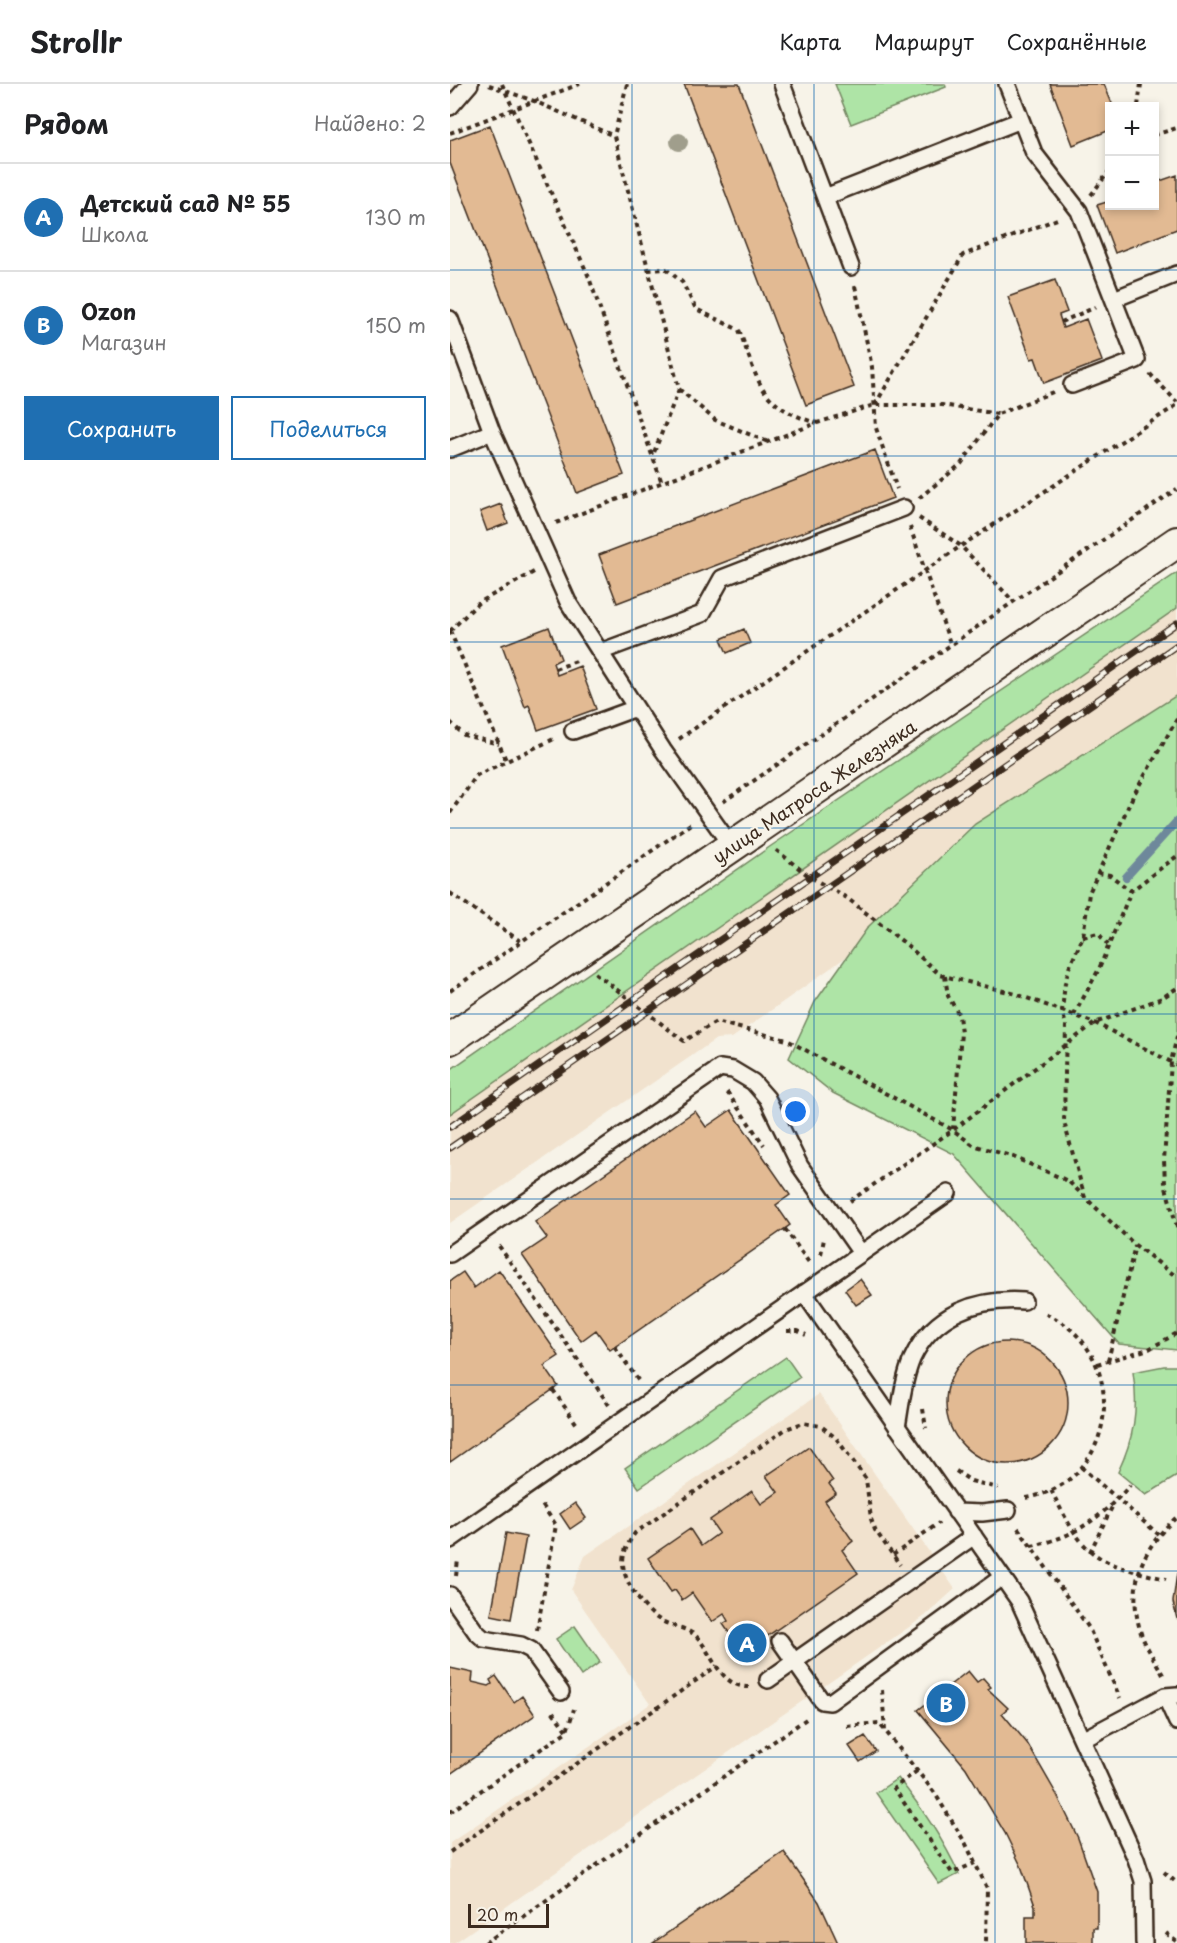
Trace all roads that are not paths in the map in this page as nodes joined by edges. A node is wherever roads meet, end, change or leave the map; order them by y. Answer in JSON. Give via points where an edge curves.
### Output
{"nodes":[{"id":1,"x":470,"y":84,"type":"edge"},
{"id":2,"x":782,"y":84,"type":"edge"},
{"id":3,"x":1007,"y":84,"type":"edge"},
{"id":4,"x":450,"y":107,"type":"edge"},
{"id":5,"x":1021,"y":120,"type":"junction"},
{"id":6,"x":825,"y":197,"type":"junction"},
{"id":7,"x":851,"y":267,"type":"road end"},
{"id":8,"x":1177,"y":274,"type":"edge"},
{"id":9,"x":1114,"y":299,"type":"junction"},
{"id":10,"x":450,"y":319,"type":"edge"},
{"id":11,"x":1072,"y":385,"type":"road end"},
{"id":12,"x":492,"y":432,"type":"junction"},
{"id":13,"x":450,"y":449,"type":"edge"},
{"id":14,"x":904,"y":508,"type":"road end"},
{"id":15,"x":1177,"y":542,"type":"edge"},
{"id":16,"x":600,"y":652,"type":"junction"},
{"id":17,"x":636,"y":708,"type":"junction"},
{"id":18,"x":573,"y":731,"type":"road end"},
{"id":19,"x":732,"y":847,"type":"junction"},
{"id":20,"x":450,"y":1039,"type":"edge"},
{"id":21,"x":948,"y":1192,"type":"dead end"},
{"id":22,"x":861,"y":1253,"type":"junction"},
{"id":23,"x":450,"y":1254,"type":"edge"},
{"id":24,"x":804,"y":1293,"type":"junction"},
{"id":25,"x":1024,"y":1301,"type":"road end"},
{"id":26,"x":897,"y":1427,"type":"junction"},
{"id":27,"x":1012,"y":1505,"type":"road end"},
{"id":28,"x":956,"y":1512,"type":"junction"},
{"id":29,"x":974,"y":1536,"type":"junction"},
{"id":30,"x":450,"y":1539,"type":"edge"},
{"id":31,"x":1002,"y":1577,"type":"junction"},
{"id":32,"x":450,"y":1595,"type":"edge"},
{"id":33,"x":780,"y":1641,"type":"dead end"},
{"id":34,"x":795,"y":1661,"type":"junction"},
{"id":35,"x":768,"y":1680,"type":"road end"},
{"id":36,"x":561,"y":1692,"type":"dead end"},
{"id":37,"x":1171,"y":1696,"type":"edge"},
{"id":38,"x":1177,"y":1722,"type":"edge"},
{"id":39,"x":1082,"y":1740,"type":"junction"},
{"id":40,"x":1144,"y":1943,"type":"edge"}],
"edges":[{"from":1,"to":4,"type":"lane"},
{"from":2,"to":6,"type":"lane"},
{"from":3,"to":5,"type":"lane"},
{"from":5,"to":6,"type":"lane"},
{"from":5,"to":9,"type":"lane","via":[[1034,153],[1079,211]]},
{"from":6,"to":7,"type":"lane"},
{"from":8,"to":9,"type":"lane"},
{"from":9,"to":11,"type":"lane","via":[[1137,360]]},
{"from":10,"to":12,"type":"lane"},
{"from":12,"to":13,"type":"lane"},
{"from":12,"to":16,"type":"lane","via":[[568,602]]},
{"from":14,"to":16,"type":"lane","via":[[723,578],[702,614]]},
{"from":15,"to":19,"type":"street","name":"улица Матроса Железняка"},
{"from":16,"to":17,"type":"lane"},
{"from":17,"to":18,"type":"lane"},
{"from":17,"to":19,"type":"lane"},
{"from":19,"to":20,"type":"street","name":"улица Матроса Железняка"},
{"from":21,"to":22,"type":"lane"},
{"from":22,"to":23,"type":"lane","via":[[800,1166],[767,1098],[753,1082],[733,1070],[720,1068]]},
{"from":22,"to":24,"type":"lane"},
{"from":24,"to":26,"type":"lane"},
{"from":24,"to":30,"type":"lane"},
{"from":25,"to":26,"type":"lane","via":[[979,1303],[939,1323],[912,1359]]},
{"from":26,"to":28,"type":"lane"},
{"from":27,"to":28,"type":"lane","via":[[982,1513]]},
{"from":28,"to":29,"type":"lane"},
{"from":29,"to":31,"type":"lane"},
{"from":29,"to":34,"type":"lane"},
{"from":31,"to":34,"type":"lane","via":[[826,1703]]},
{"from":31,"to":39,"type":"lane","via":[[1019,1601]]},
{"from":32,"to":36,"type":"lane","via":[[484,1639],[531,1650]]},
{"from":33,"to":34,"type":"lane"},
{"from":34,"to":35,"type":"lane"},
{"from":37,"to":38,"type":"lane"},
{"from":37,"to":39,"type":"lane"},
{"from":39,"to":40,"type":"lane","via":[[1143,1881]]}]}
